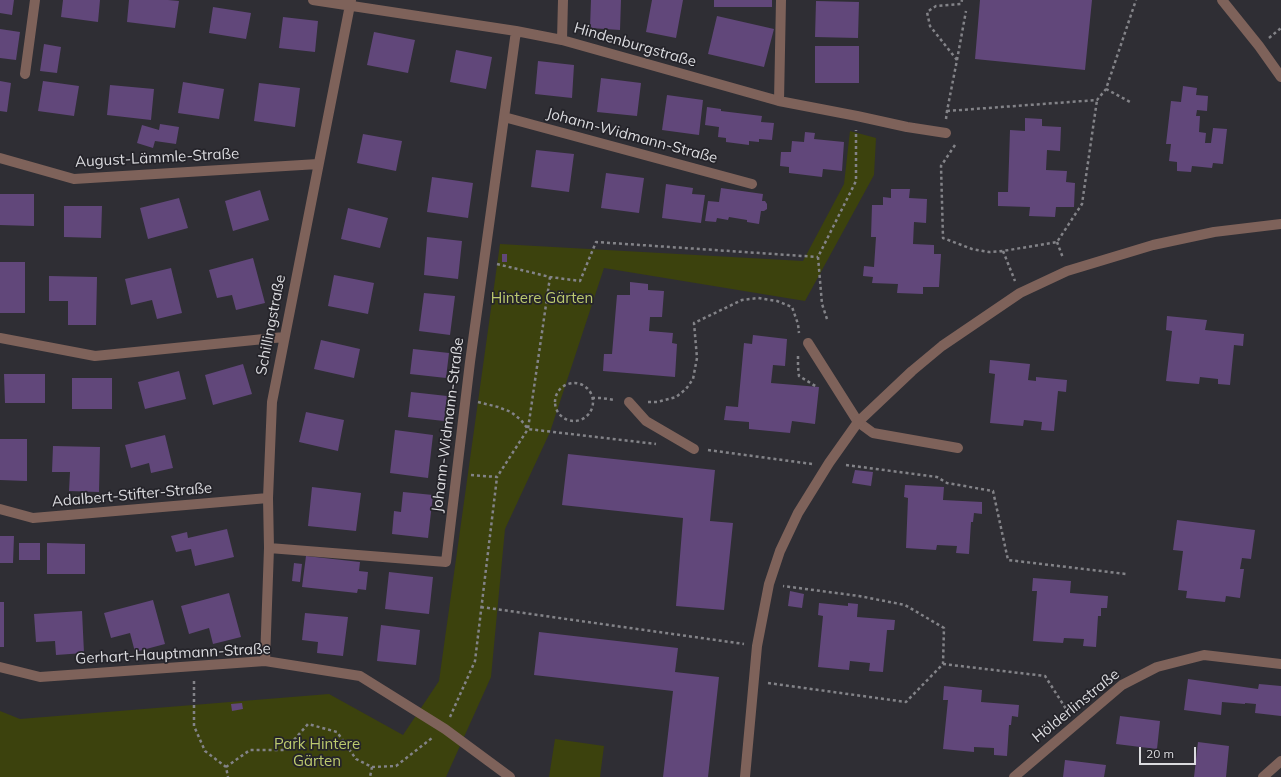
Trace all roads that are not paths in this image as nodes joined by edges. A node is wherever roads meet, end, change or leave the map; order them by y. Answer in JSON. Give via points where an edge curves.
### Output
{"nodes":[{"id":1,"x":35,"y":0,"type":"edge"},
{"id":2,"x":313,"y":0,"type":"edge"},
{"id":3,"x":563,"y":0,"type":"edge"},
{"id":4,"x":781,"y":0,"type":"edge"},
{"id":5,"x":1222,"y":0,"type":"edge"},
{"id":6,"x":350,"y":3,"type":"edge"},
{"id":7,"x":516,"y":31,"type":"junction"},
{"id":8,"x":562,"y":40,"type":"junction"},
{"id":9,"x":24,"y":74,"type":"dead end"},
{"id":10,"x":1281,"y":77,"type":"edge"},
{"id":11,"x":779,"y":101,"type":"junction"},
{"id":12,"x":504,"y":117,"type":"junction"},
{"id":13,"x":946,"y":134,"type":"road end"},
{"id":14,"x":0,"y":158,"type":"edge"},
{"id":15,"x":318,"y":164,"type":"junction"},
{"id":16,"x":752,"y":184,"type":"dead end"},
{"id":17,"x":1281,"y":224,"type":"edge"},
{"id":18,"x":284,"y":337,"type":"junction"},
{"id":19,"x":0,"y":338,"type":"edge"},
{"id":20,"x":808,"y":343,"type":"dead end"},
{"id":21,"x":629,"y":402,"type":"road end"},
{"id":22,"x":858,"y":422,"type":"junction"},
{"id":23,"x":958,"y":448,"type":"dead end"},
{"id":24,"x":694,"y":449,"type":"dead end"},
{"id":25,"x":268,"y":498,"type":"junction"},
{"id":26,"x":0,"y":509,"type":"edge"},
{"id":27,"x":269,"y":548,"type":"junction"},
{"id":28,"x":265,"y":661,"type":"junction"},
{"id":29,"x":1281,"y":664,"type":"edge"},
{"id":30,"x":0,"y":667,"type":"edge"},
{"id":31,"x":1281,"y":761,"type":"edge"},
{"id":32,"x":510,"y":777,"type":"edge"},
{"id":33,"x":744,"y":777,"type":"edge"},
{"id":34,"x":1014,"y":777,"type":"edge"},
{"id":35,"x":1263,"y":777,"type":"edge"}],
"edges":[{"from":1,"to":9,"type":"street"},
{"from":2,"to":6,"type":"street","name":"Hindenburgstraße"},
{"from":3,"to":8,"type":"street"},
{"from":4,"to":11,"type":"street"},
{"from":5,"to":10,"type":"street"},
{"from":6,"to":7,"type":"street","name":"Hindenburgstraße"},
{"from":6,"to":15,"type":"street","name":"Schillingstraße"},
{"from":7,"to":8,"type":"street","name":"Hindenburgstraße"},
{"from":7,"to":12,"type":"street","name":"Johann-Widmann-Straße"},
{"from":8,"to":11,"type":"street","name":"Hindenburgstraße"},
{"from":11,"to":13,"type":"street","name":"Hindenburgstraße"},
{"from":12,"to":16,"type":"street","name":"Johann-Widmann-Straße"},
{"from":12,"to":27,"type":"street","name":"Johann-Widmann-Straße","via":[[446,562]]},
{"from":14,"to":15,"type":"street","name":"August-Lämmle-Straße","via":[[74,179]]},
{"from":15,"to":18,"type":"street","name":"Schillingstraße"},
{"from":17,"to":22,"type":"street","via":[[1214,232],[1153,245],[1067,271],[1020,293],[942,346]]},
{"from":18,"to":19,"type":"street","via":[[95,356]]},
{"from":18,"to":25,"type":"street","name":"Schillingstraße","via":[[272,402]]},
{"from":20,"to":22,"type":"street"},
{"from":21,"to":24,"type":"street","via":[[646,421]]},
{"from":22,"to":23,"type":"street","via":[[873,433]]},
{"from":22,"to":33,"type":"street","via":[[829,462],[798,513],[780,551],[769,584],[757,646]]},
{"from":25,"to":26,"type":"street","name":"Adalbert-Stifter-Straße","via":[[33,518]]},
{"from":25,"to":27,"type":"street","name":"Schillingstraße"},
{"from":27,"to":28,"type":"street","name":"Schillingstraße"},
{"from":28,"to":30,"type":"street","name":"Gerhart-Hauptmann-Straße","via":[[40,677]]},
{"from":28,"to":32,"type":"street","name":"Gerhart-Hauptmann-Straße","via":[[360,676],[444,729]]},
{"from":29,"to":34,"type":"street","name":"Hölderlinstraße","via":[[1204,655],[1157,667],[1122,685]]},
{"from":31,"to":35,"type":"street"}]}
